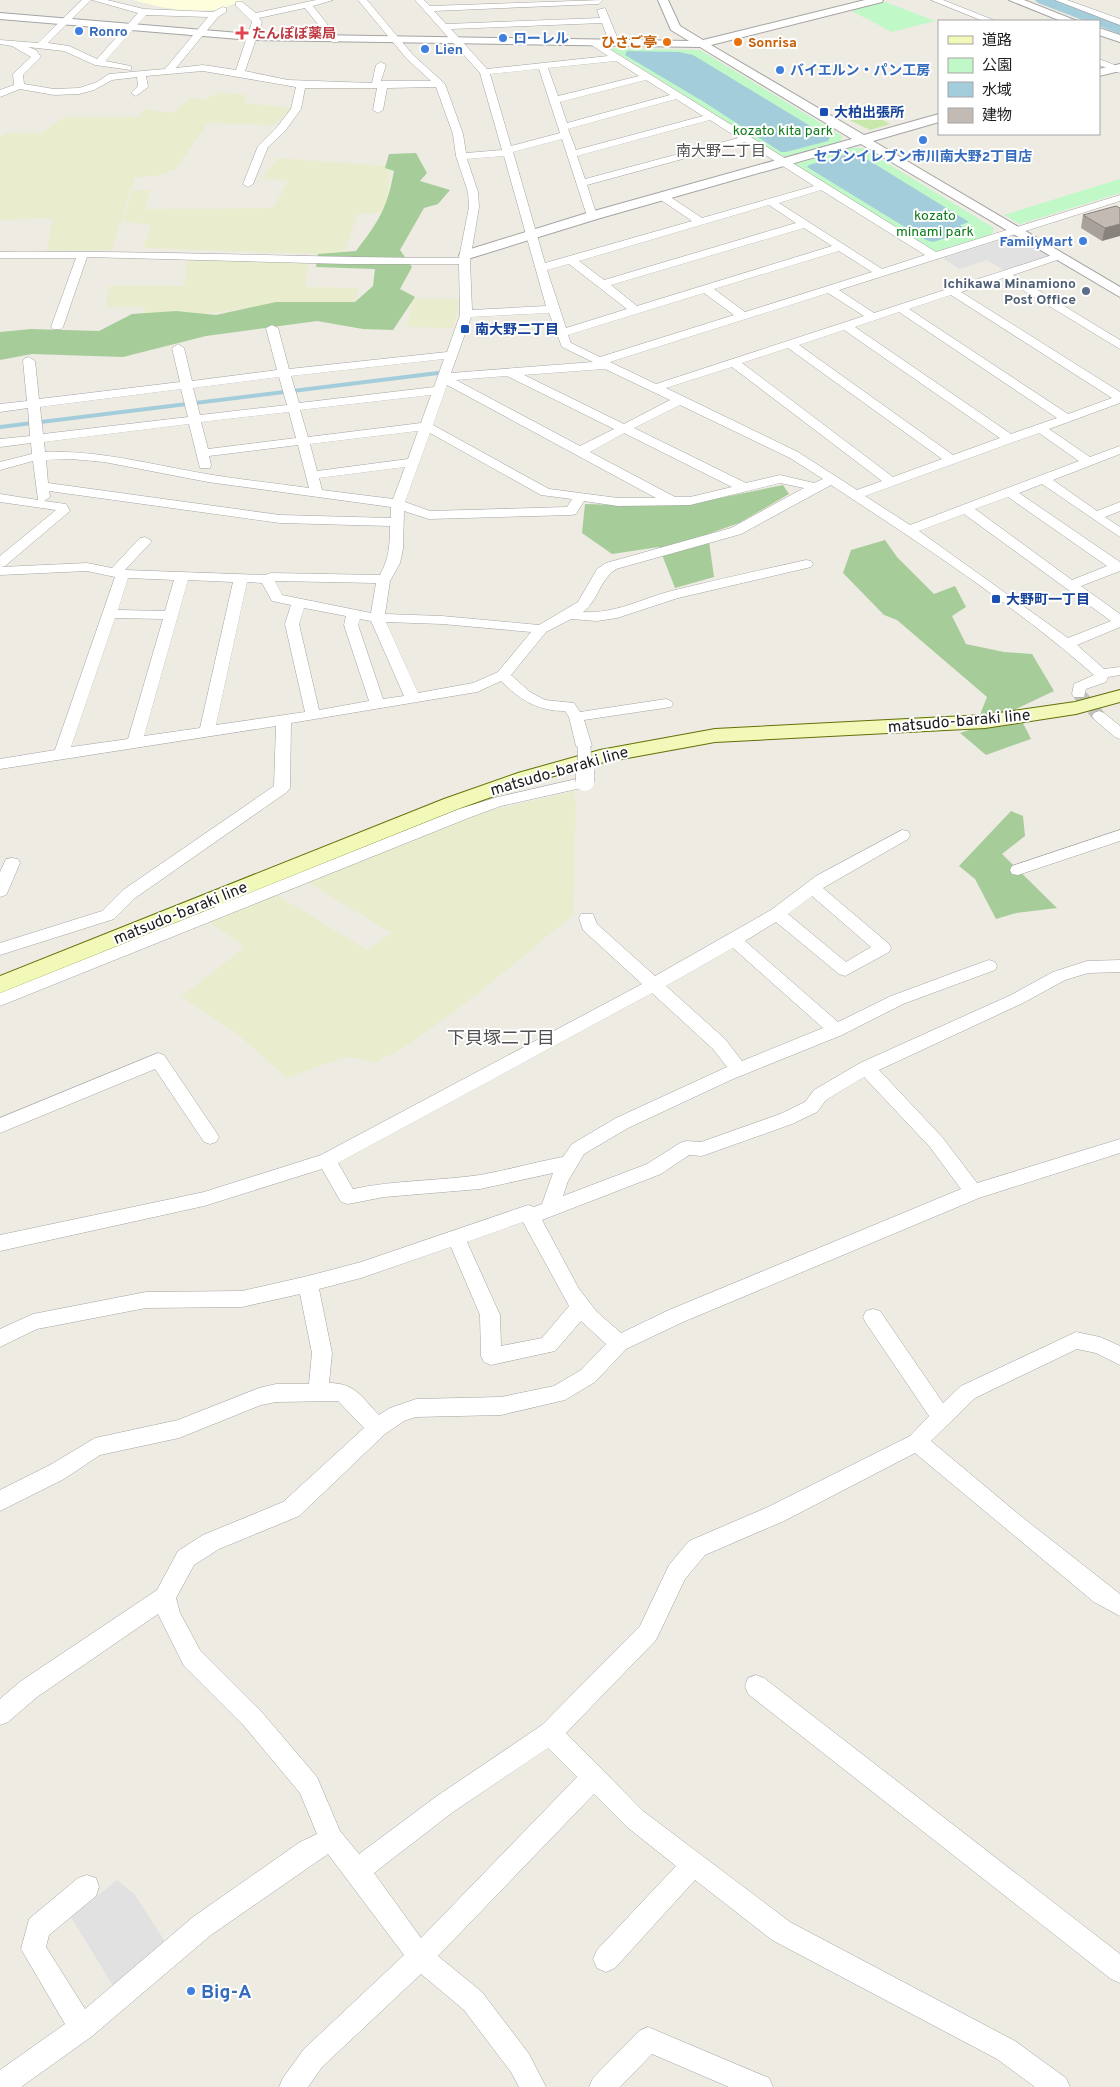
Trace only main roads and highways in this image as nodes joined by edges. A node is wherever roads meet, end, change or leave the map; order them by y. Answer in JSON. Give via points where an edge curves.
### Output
{"nodes":[{"id":1,"x":1120,"y":696,"type":"edge"},
{"id":2,"x":0,"y":984,"type":"edge"}],
"edges":[{"from":1,"to":2,"type":"main road","name":"matsudo-baraki line","via":[[1053,712],[979,722],[711,735],[640,746],[523,777],[221,903]]}]}
